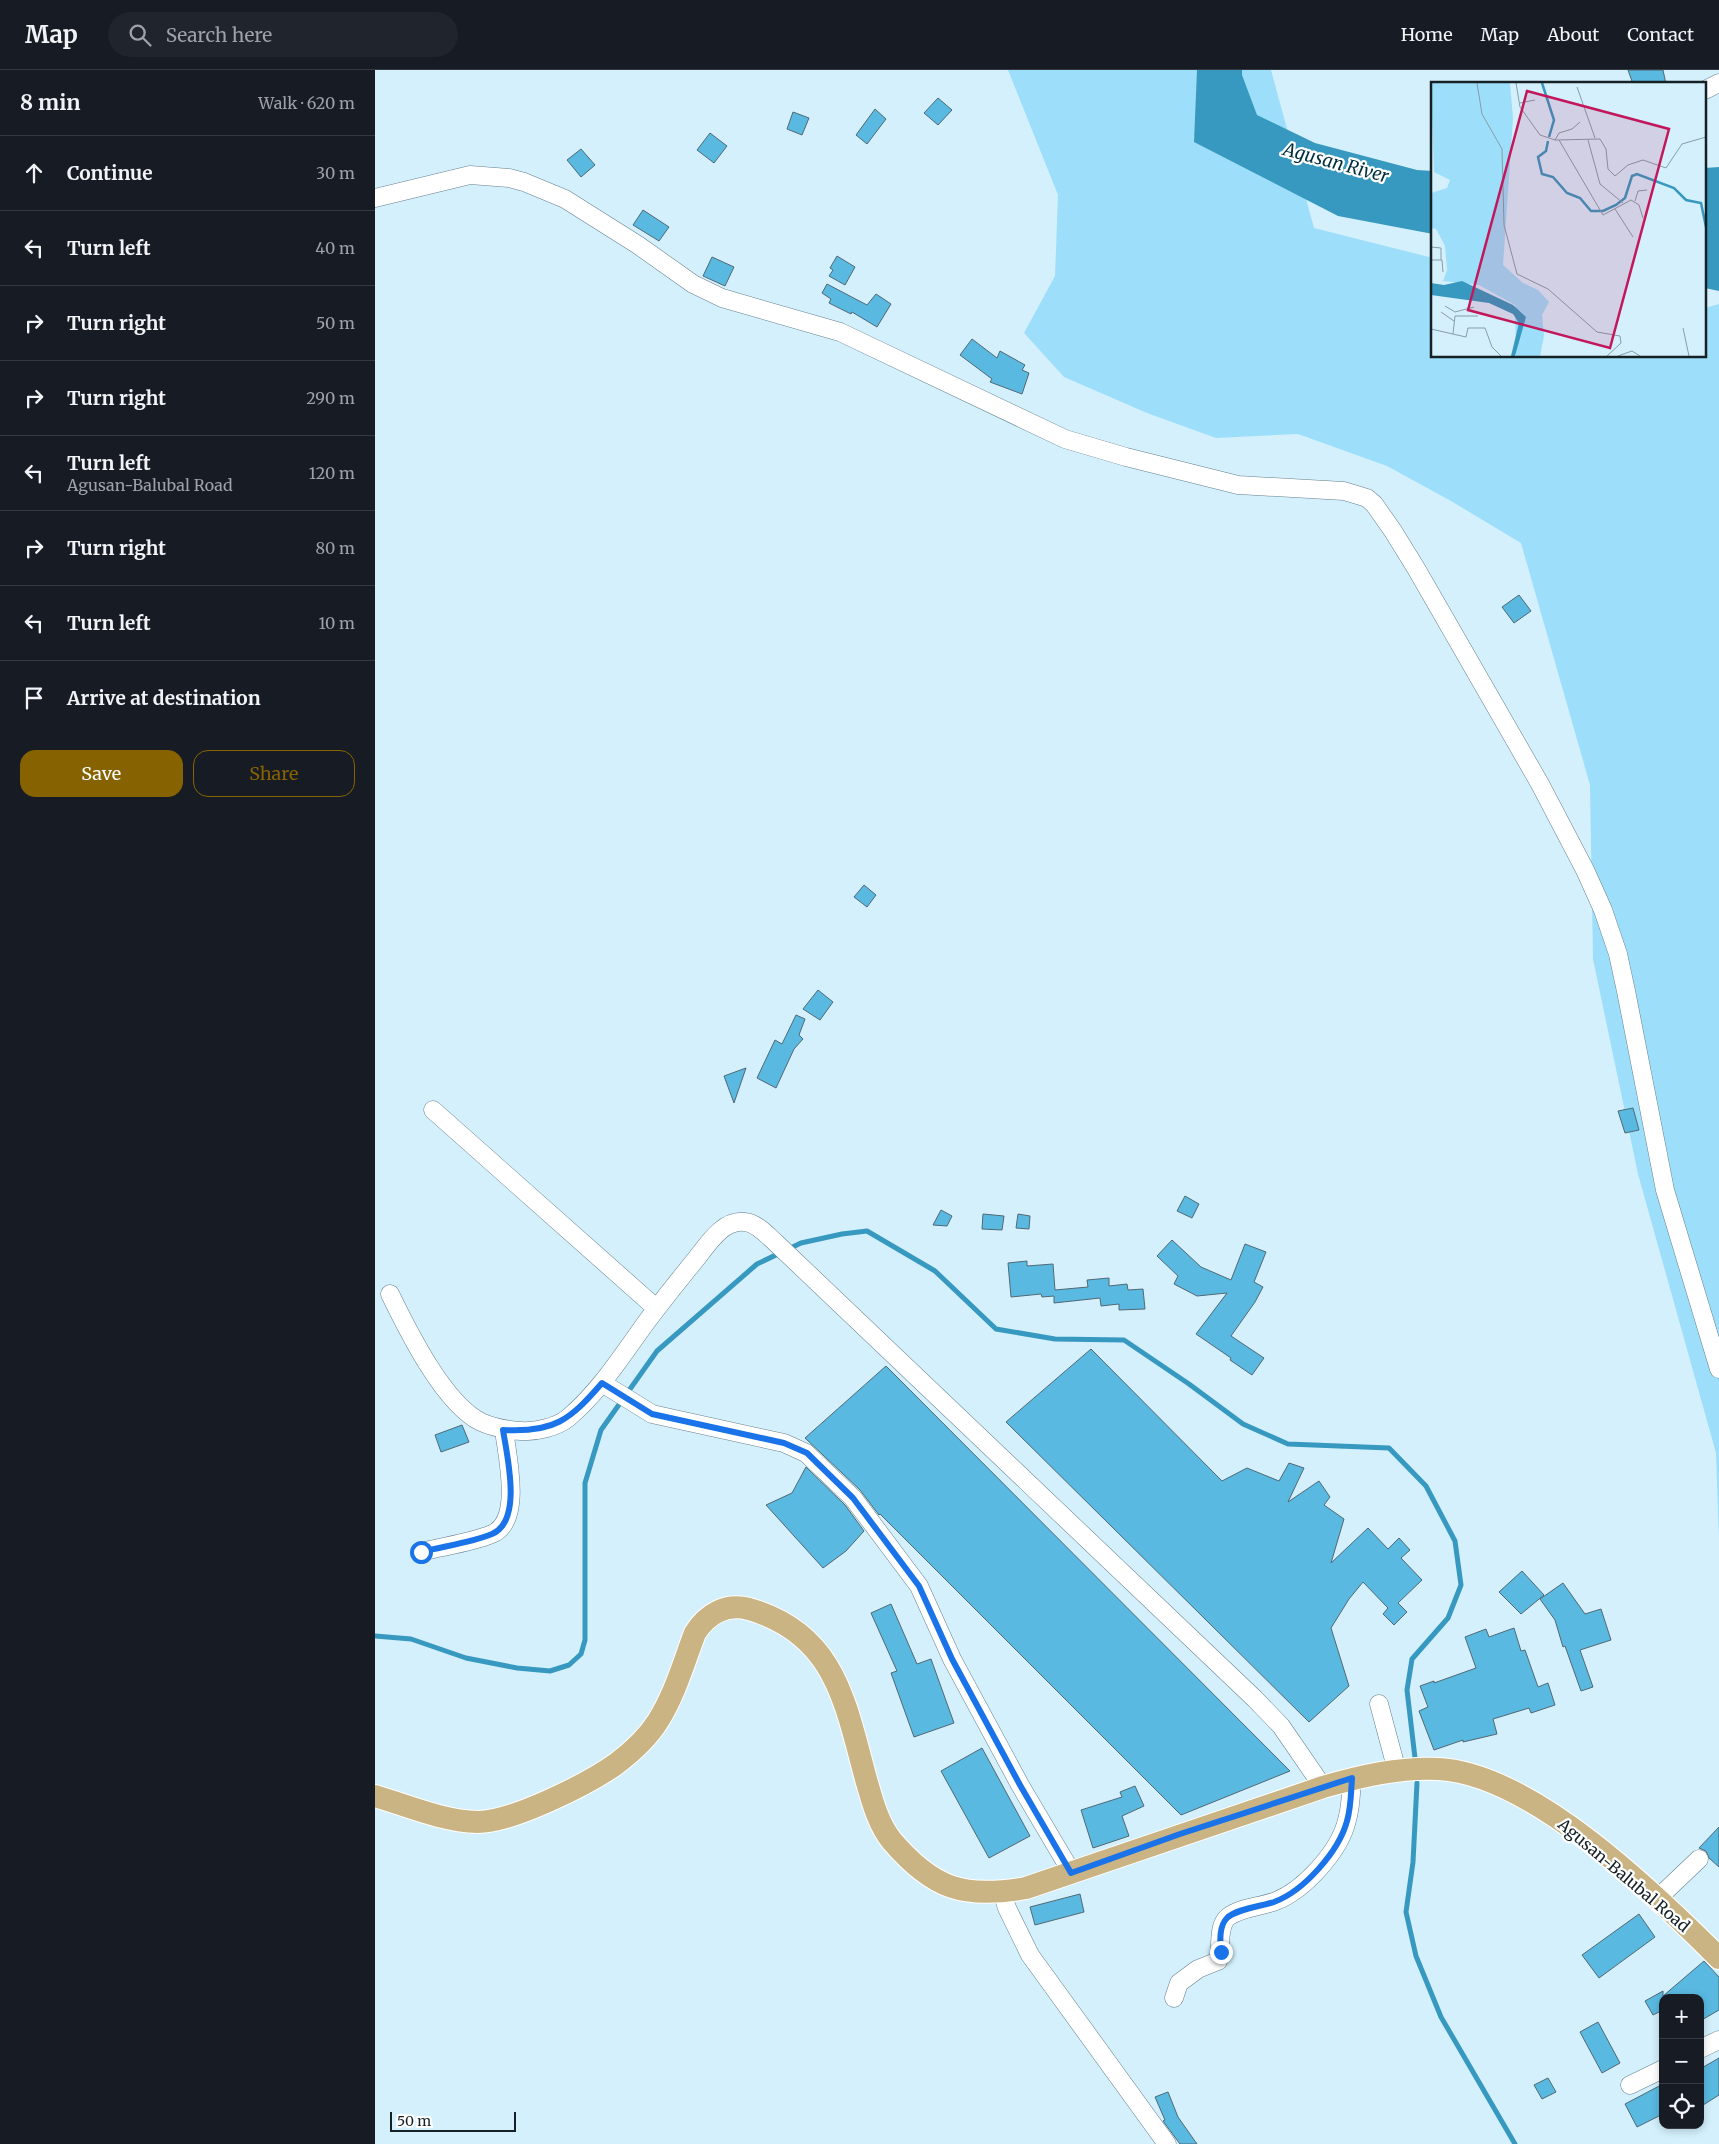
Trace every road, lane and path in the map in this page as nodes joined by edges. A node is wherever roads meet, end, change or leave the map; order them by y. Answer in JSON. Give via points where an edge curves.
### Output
{"nodes":[{"id":1,"x":1719,"y":84,"type":"edge"},
{"id":2,"x":1707,"y":89,"type":"edge"},
{"id":3,"x":375,"y":198,"type":"edge"},
{"id":4,"x":433,"y":1110,"type":"dead end"},
{"id":5,"x":390,"y":1294,"type":"dead end"},
{"id":6,"x":656,"y":1308,"type":"junction"},
{"id":7,"x":1719,"y":1369,"type":"edge"},
{"id":8,"x":602,"y":1383,"type":"junction"},
{"id":9,"x":503,"y":1430,"type":"junction"},
{"id":10,"x":421,"y":1552,"type":"dead end"},
{"id":11,"x":1379,"y":1704,"type":"dead end"},
{"id":12,"x":1397,"y":1770,"type":"junction"},
{"id":13,"x":1352,"y":1778,"type":"junction"},
{"id":14,"x":1323,"y":1786,"type":"junction"},
{"id":15,"x":375,"y":1796,"type":"edge"},
{"id":16,"x":1699,"y":1860,"type":"dead end"},
{"id":17,"x":1071,"y":1873,"type":"junction"},
{"id":18,"x":1003,"y":1892,"type":"junction"},
{"id":19,"x":1657,"y":1898,"type":"junction"},
{"id":20,"x":1719,"y":1958,"type":"edge"},
{"id":21,"x":1175,"y":1998,"type":"dead end"},
{"id":22,"x":1719,"y":2040,"type":"edge"},
{"id":23,"x":1704,"y":2047,"type":"edge"},
{"id":24,"x":1659,"y":2070,"type":"edge"},
{"id":25,"x":1630,"y":2085,"type":"dead end"},
{"id":26,"x":1167,"y":2144,"type":"edge"}],
"edges":[{"from":1,"to":2,"type":"street"},
{"from":3,"to":7,"type":"street","via":[[470,175],[524,182],[580,208],[693,284],[763,311],[839,332],[1065,440],[1238,485],[1344,491],[1367,498],[1374,504],[1417,570],[1540,784],[1603,910],[1626,991],[1665,1190]]},
{"from":4,"to":6,"type":"street"},
{"from":5,"to":9,"type":"street","via":[[422,1355],[459,1406],[480,1421]]},
{"from":6,"to":8,"type":"street"},
{"from":6,"to":14,"type":"street","via":[[715,1236],[731,1224],[746,1222],[754,1225],[777,1243],[1255,1698],[1281,1726]]},
{"from":8,"to":9,"type":"street","via":[[567,1419],[527,1432]]},
{"from":8,"to":17,"type":"street","via":[[652,1414],[784,1443],[807,1453],[853,1498],[919,1586],[952,1659]]},
{"from":9,"to":10,"type":"street","via":[[510,1505],[504,1525],[493,1534]]},
{"from":11,"to":12,"type":"street"},
{"from":12,"to":13,"type":"main road","name":"Agusan-Balubal Road"},
{"from":12,"to":19,"type":"main road","name":"Agusan-Balubal Road","via":[[1440,1769],[1501,1785],[1571,1827]]},
{"from":13,"to":14,"type":"main road","name":"Agusan-Balubal Road"},
{"from":13,"to":21,"type":"street","via":[[1347,1821],[1335,1849],[1298,1889],[1276,1901],[1227,1917],[1222,1927],[1218,1961],[1198,1969],[1179,1983]]},
{"from":14,"to":17,"type":"main road","name":"Agusan-Balubal Road"},
{"from":15,"to":18,"type":"main road","name":"Agusan-Balubal Road","via":[[458,1820],[479,1822],[529,1810],[575,1787],[616,1764],[647,1736],[669,1699],[701,1624],[717,1612],[737,1606],[778,1620],[799,1633],[829,1668],[847,1710],[872,1803],[891,1839],[918,1867],[945,1884],[983,1894]]},
{"from":16,"to":19,"type":"street"},
{"from":17,"to":18,"type":"main road","name":"Agusan-Balubal Road"},
{"from":18,"to":26,"type":"street","via":[[1007,1908],[1030,1955]]},
{"from":19,"to":20,"type":"main road","name":"Agusan-Balubal Road"},
{"from":22,"to":23,"type":"street"},
{"from":24,"to":25,"type":"street"}]}
